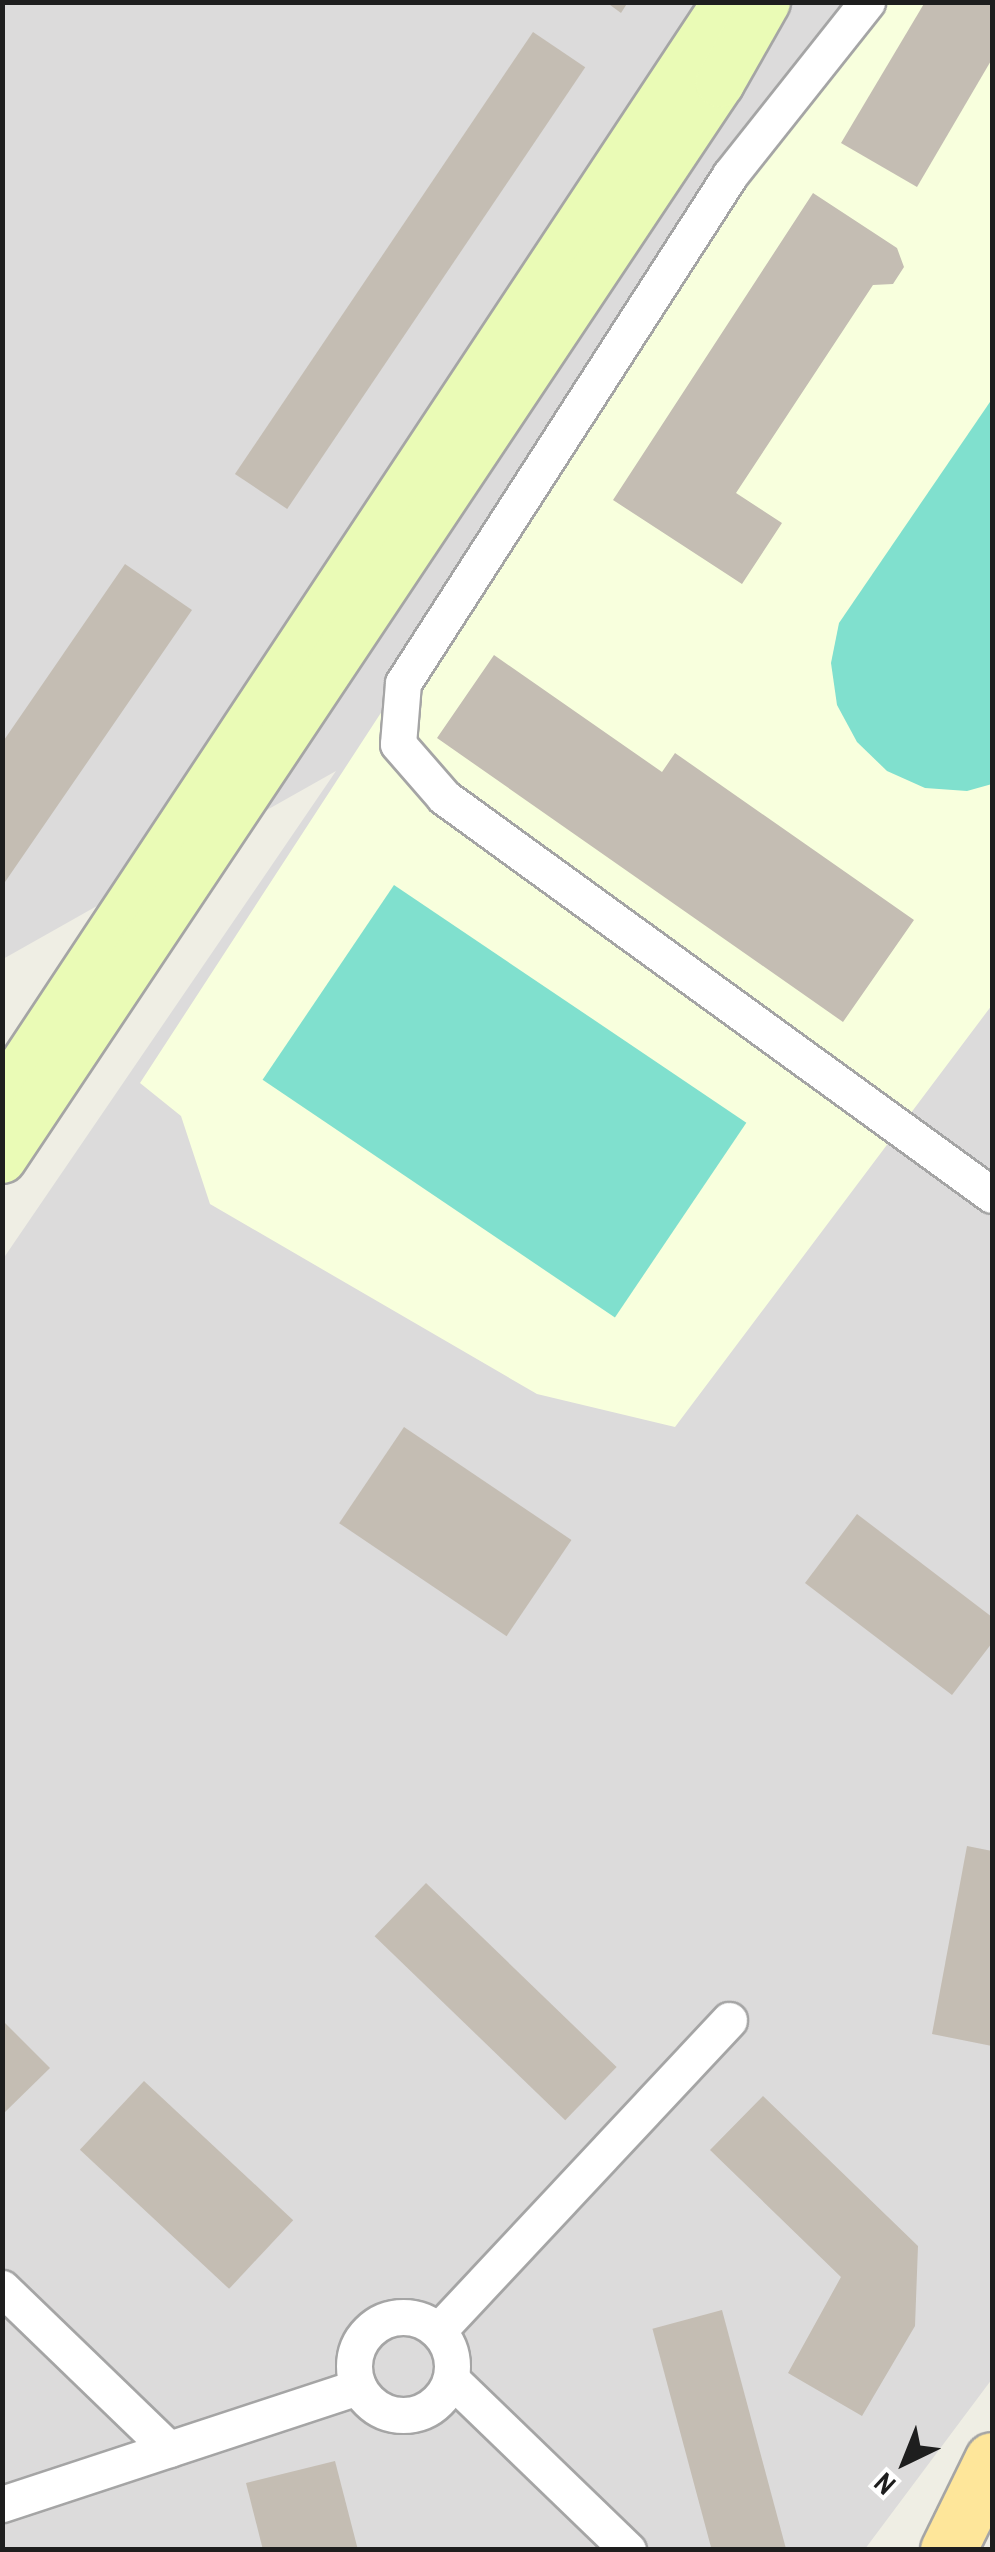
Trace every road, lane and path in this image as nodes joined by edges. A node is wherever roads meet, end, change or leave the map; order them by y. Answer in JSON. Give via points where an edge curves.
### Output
{"nodes":[{"id":1,"x":728,"y":2,"type":"edge"},
{"id":2,"x":766,"y":2,"type":"edge"},
{"id":3,"x":867,"y":2,"type":"edge"},
{"id":4,"x":2,"y":1098,"type":"edge"},
{"id":5,"x":2,"y":1160,"type":"edge"},
{"id":6,"x":992,"y":1195,"type":"edge"},
{"id":7,"x":729,"y":2020,"type":"dead end"},
{"id":8,"x":2,"y":2288,"type":"edge"},
{"id":9,"x":438,"y":2331,"type":"junction"},
{"id":10,"x":452,"y":2379,"type":"junction"},
{"id":11,"x":358,"y":2387,"type":"junction"},
{"id":12,"x":169,"y":2449,"type":"junction"},
{"id":13,"x":992,"y":2460,"type":"edge"},
{"id":14,"x":2,"y":2504,"type":"edge"},
{"id":15,"x":628,"y":2550,"type":"edge"},
{"id":16,"x":948,"y":2550,"type":"edge"}],
"edges":[{"from":1,"to":4,"type":"main road"},
{"from":2,"to":5,"type":"main road","via":[[720,83]]},
{"from":3,"to":6,"type":"street","via":[[730,175],[403,684],[398,744],[444,796]]},
{"from":7,"to":9,"type":"street"},
{"from":8,"to":12,"type":"street"},
{"from":9,"to":10,"type":"street","via":[[453,2362]]},
{"from":9,"to":11,"type":"street","via":[[407,2316],[374,2326],[355,2353]]},
{"from":10,"to":11,"type":"street","via":[[432,2407],[416,2414],[382,2411]]},
{"from":10,"to":15,"type":"street"},
{"from":11,"to":12,"type":"street"},
{"from":12,"to":14,"type":"street"},
{"from":13,"to":16,"type":"main road"}]}
